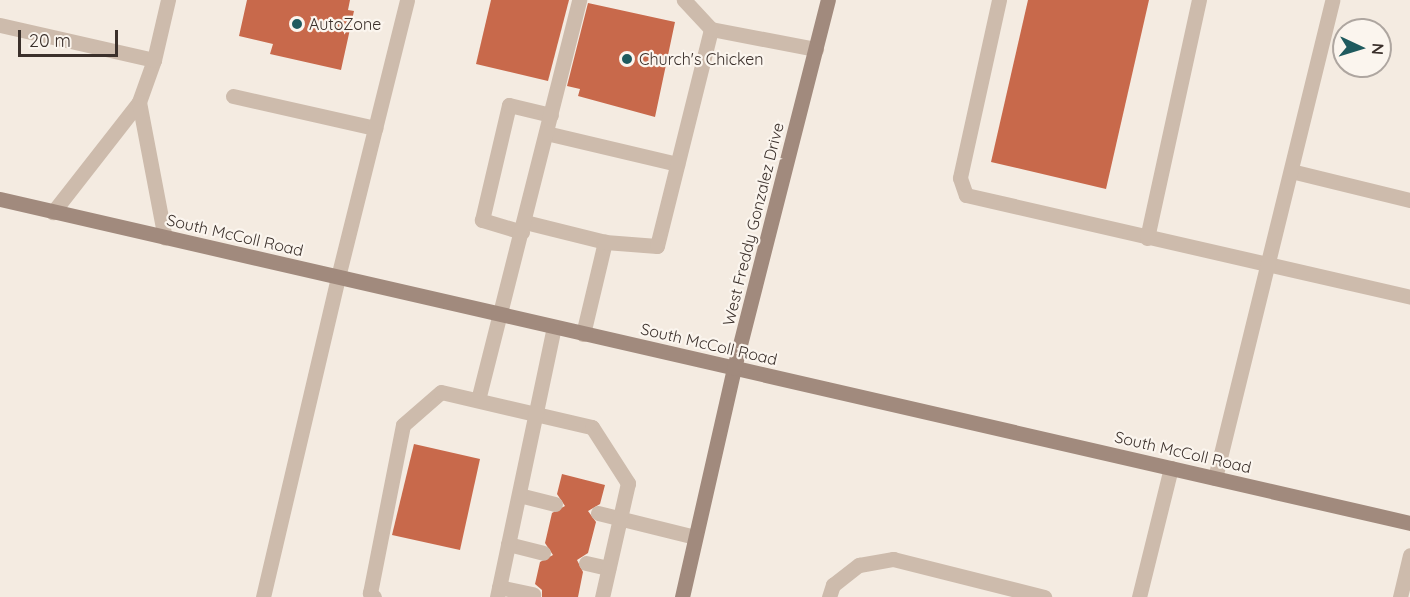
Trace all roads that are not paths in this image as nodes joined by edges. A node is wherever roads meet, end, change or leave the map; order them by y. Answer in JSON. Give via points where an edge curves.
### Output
{"nodes":[{"id":1,"x":168,"y":0,"type":"edge"},
{"id":2,"x":407,"y":0,"type":"edge"},
{"id":3,"x":579,"y":0,"type":"edge"},
{"id":4,"x":684,"y":0,"type":"edge"},
{"id":5,"x":828,"y":0,"type":"edge"},
{"id":6,"x":999,"y":0,"type":"edge"},
{"id":7,"x":1199,"y":0,"type":"edge"},
{"id":8,"x":1332,"y":0,"type":"edge"},
{"id":9,"x":0,"y":26,"type":"edge"},
{"id":10,"x":711,"y":29,"type":"junction"},
{"id":11,"x":816,"y":49,"type":"junction"},
{"id":12,"x":154,"y":60,"type":"junction"},
{"id":13,"x":233,"y":96,"type":"dead end"},
{"id":14,"x":139,"y":102,"type":"junction"},
{"id":15,"x":551,"y":115,"type":"junction"},
{"id":16,"x":375,"y":128,"type":"junction"},
{"id":17,"x":546,"y":133,"type":"junction"},
{"id":18,"x":677,"y":164,"type":"junction"},
{"id":19,"x":1291,"y":171,"type":"junction"},
{"id":20,"x":0,"y":200,"type":"edge"},
{"id":21,"x":1410,"y":200,"type":"edge"},
{"id":22,"x":53,"y":212,"type":"junction"},
{"id":23,"x":523,"y":227,"type":"junction"},
{"id":24,"x":165,"y":237,"type":"junction"},
{"id":25,"x":1146,"y":238,"type":"junction"},
{"id":26,"x":605,"y":242,"type":"junction"},
{"id":27,"x":1266,"y":265,"type":"junction"},
{"id":28,"x":338,"y":277,"type":"junction"},
{"id":29,"x":1410,"y":297,"type":"edge"},
{"id":30,"x":500,"y":315,"type":"junction"},
{"id":31,"x":554,"y":327,"type":"junction"},
{"id":32,"x":583,"y":334,"type":"junction"},
{"id":33,"x":734,"y":369,"type":"junction"},
{"id":34,"x":478,"y":400,"type":"junction"},
{"id":35,"x":537,"y":413,"type":"junction"},
{"id":36,"x":1171,"y":468,"type":"junction"},
{"id":37,"x":1215,"y":478,"type":"junction"},
{"id":38,"x":519,"y":495,"type":"junction"},
{"id":39,"x":555,"y":504,"type":"dead end"},
{"id":40,"x":598,"y":513,"type":"dead end"},
{"id":41,"x":620,"y":518,"type":"junction"},
{"id":42,"x":1410,"y":523,"type":"edge"},
{"id":43,"x":695,"y":537,"type":"junction"},
{"id":44,"x":508,"y":544,"type":"junction"},
{"id":45,"x":543,"y":553,"type":"dead end"},
{"id":46,"x":1410,"y":555,"type":"edge"},
{"id":47,"x":586,"y":563,"type":"dead end"},
{"id":48,"x":608,"y":568,"type":"junction"},
{"id":49,"x":498,"y":592,"type":"edge"},
{"id":50,"x":533,"y":594,"type":"dead end"},
{"id":51,"x":263,"y":597,"type":"edge"},
{"id":52,"x":374,"y":597,"type":"edge"},
{"id":53,"x":602,"y":597,"type":"edge"},
{"id":54,"x":682,"y":597,"type":"edge"},
{"id":55,"x":829,"y":597,"type":"edge"},
{"id":56,"x":1044,"y":597,"type":"edge"},
{"id":57,"x":1139,"y":597,"type":"edge"},
{"id":58,"x":1400,"y":597,"type":"edge"}],
"edges":[{"from":1,"to":12,"type":"street"},
{"from":2,"to":16,"type":"street"},
{"from":3,"to":15,"type":"street"},
{"from":4,"to":10,"type":"street"},
{"from":5,"to":11,"type":"main road","name":"West Freddy Gonzalez Drive"},
{"from":6,"to":25,"type":"street","via":[[960,178],[962,189],[977,200]]},
{"from":7,"to":25,"type":"street"},
{"from":8,"to":19,"type":"street"},
{"from":9,"to":12,"type":"street"},
{"from":10,"to":11,"type":"street"},
{"from":10,"to":18,"type":"street"},
{"from":11,"to":33,"type":"main road","name":"West Freddy Gonzalez Drive"},
{"from":12,"to":14,"type":"street"},
{"from":13,"to":16,"type":"street"},
{"from":14,"to":22,"type":"street"},
{"from":14,"to":24,"type":"street"},
{"from":15,"to":17,"type":"street"},
{"from":15,"to":23,"type":"street","via":[[509,105],[482,220]]},
{"from":16,"to":28,"type":"street"},
{"from":17,"to":18,"type":"street"},
{"from":17,"to":23,"type":"street"},
{"from":18,"to":26,"type":"street","via":[[657,246]]},
{"from":19,"to":21,"type":"street"},
{"from":19,"to":27,"type":"street"},
{"from":20,"to":22,"type":"main road","name":"South McColl Road"},
{"from":22,"to":24,"type":"main road","name":"South McColl Road"},
{"from":23,"to":26,"type":"street"},
{"from":23,"to":30,"type":"street"},
{"from":24,"to":28,"type":"main road","name":"South McColl Road"},
{"from":25,"to":27,"type":"street"},
{"from":26,"to":32,"type":"street"},
{"from":27,"to":29,"type":"street"},
{"from":27,"to":37,"type":"street"},
{"from":28,"to":30,"type":"main road","name":"South McColl Road"},
{"from":28,"to":51,"type":"street"},
{"from":30,"to":31,"type":"main road","name":"South McColl Road"},
{"from":30,"to":34,"type":"street"},
{"from":31,"to":32,"type":"main road","name":"South McColl Road"},
{"from":31,"to":35,"type":"street"},
{"from":32,"to":33,"type":"main road","name":"South McColl Road"},
{"from":33,"to":36,"type":"main road","name":"South McColl Road"},
{"from":33,"to":43,"type":"main road","name":"West Freddy Gonzalez Drive"},
{"from":34,"to":35,"type":"street"},
{"from":34,"to":52,"type":"street","via":[[441,392],[403,425],[370,593]]},
{"from":35,"to":38,"type":"street"},
{"from":35,"to":41,"type":"street","via":[[592,427],[628,483]]},
{"from":36,"to":37,"type":"main road","name":"South McColl Road"},
{"from":36,"to":57,"type":"street"},
{"from":37,"to":42,"type":"main road","name":"South McColl Road"},
{"from":38,"to":39,"type":"street"},
{"from":38,"to":44,"type":"street"},
{"from":40,"to":41,"type":"street"},
{"from":41,"to":43,"type":"street"},
{"from":41,"to":48,"type":"street"},
{"from":43,"to":54,"type":"main road","name":"West Freddy Gonzalez Drive"},
{"from":44,"to":45,"type":"street"},
{"from":44,"to":49,"type":"street"},
{"from":46,"to":58,"type":"street"},
{"from":47,"to":48,"type":"street"},
{"from":48,"to":53,"type":"street"},
{"from":49,"to":50,"type":"street"},
{"from":55,"to":56,"type":"street","via":[[833,585],[859,565],[893,559]]}]}
